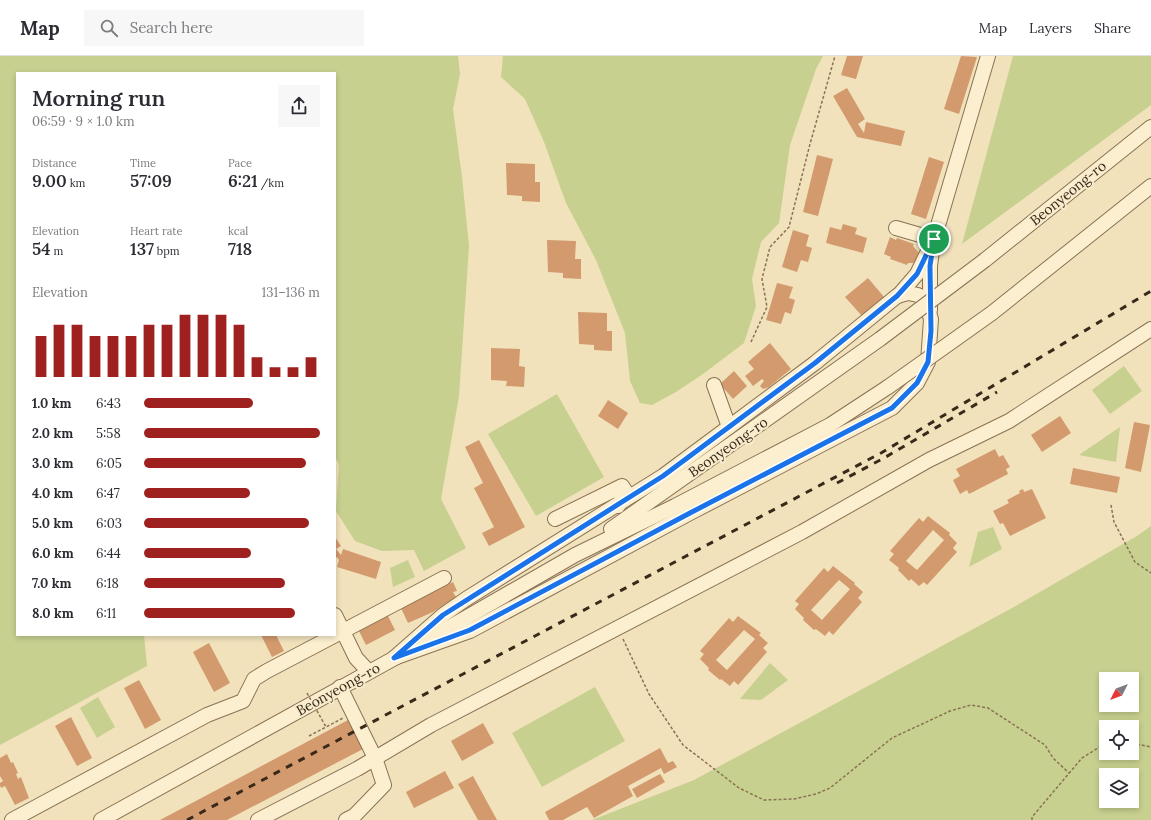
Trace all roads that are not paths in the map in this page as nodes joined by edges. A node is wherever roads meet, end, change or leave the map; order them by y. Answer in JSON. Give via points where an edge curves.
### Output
{"nodes":[{"id":1,"x":988,"y":56,"type":"edge"},
{"id":2,"x":1151,"y":127,"type":"edge"},
{"id":3,"x":1151,"y":186,"type":"edge"},
{"id":4,"x":896,"y":228,"type":"dead end"},
{"id":5,"x":934,"y":239,"type":"junction"},
{"id":6,"x":897,"y":296,"type":"junction"},
{"id":7,"x":931,"y":319,"type":"junction"},
{"id":8,"x":1151,"y":329,"type":"edge"},
{"id":9,"x":714,"y":385,"type":"dead end"},
{"id":10,"x":730,"y":427,"type":"junction"},
{"id":11,"x":618,"y":506,"type":"junction"},
{"id":12,"x":555,"y":519,"type":"dead end"},
{"id":13,"x":575,"y":555,"type":"junction"},
{"id":14,"x":444,"y":578,"type":"dead end"},
{"id":15,"x":336,"y":616,"type":"edge"},
{"id":16,"x":344,"y":631,"type":"junction"},
{"id":17,"x":336,"y":635,"type":"edge"},
{"id":18,"x":334,"y":636,"type":"edge"},
{"id":19,"x":394,"y":658,"type":"junction"},
{"id":20,"x":369,"y":672,"type":"junction"},
{"id":21,"x":340,"y":687,"type":"junction"},
{"id":22,"x":375,"y":758,"type":"junction"},
{"id":23,"x":12,"y":820,"type":"edge"},
{"id":24,"x":101,"y":820,"type":"edge"},
{"id":25,"x":258,"y":820,"type":"edge"},
{"id":26,"x":346,"y":820,"type":"edge"}],
"edges":[{"from":1,"to":5,"type":"street"},
{"from":2,"to":13,"type":"street","name":"Beonyeong-ro","bridge":true,"via":[[985,260],[880,339]]},
{"from":3,"to":13,"type":"street","name":"Beonyeong-ro","bridge":true,"via":[[992,313],[830,425]]},
{"from":4,"to":5,"type":"street"},
{"from":5,"to":6,"type":"street","via":[[917,274]]},
{"from":5,"to":7,"type":"street","via":[[930,266]]},
{"from":6,"to":7,"type":"street","via":[[908,292],[918,294],[925,300]]},
{"from":6,"to":10,"type":"street","via":[[815,363]]},
{"from":7,"to":19,"type":"street","via":[[928,362],[917,383],[892,408],[470,630]]},
{"from":8,"to":22,"type":"street","via":[[1009,421],[929,460],[802,532],[431,725]]},
{"from":9,"to":10,"type":"street"},
{"from":10,"to":11,"type":"street"},
{"from":11,"to":12,"type":"street","via":[[626,492],[622,486]]},
{"from":11,"to":19,"type":"street","via":[[466,599],[443,615]]},
{"from":13,"to":19,"type":"street","name":"Beonyeong-ro"},
{"from":14,"to":16,"type":"street"},
{"from":15,"to":16,"type":"street"},
{"from":16,"to":17,"type":"street"},
{"from":16,"to":20,"type":"street","via":[[356,658]]},
{"from":18,"to":23,"type":"street","via":[[254,680],[243,701],[207,716]]},
{"from":19,"to":20,"type":"street","name":"Beonyeong-ro"},
{"from":20,"to":21,"type":"street","name":"Beonyeong-ro"},
{"from":21,"to":22,"type":"street"},
{"from":21,"to":24,"type":"street","name":"Beonyeong-ro"},
{"from":22,"to":25,"type":"street"},
{"from":22,"to":26,"type":"street","via":[[384,785],[354,816]]}]}
